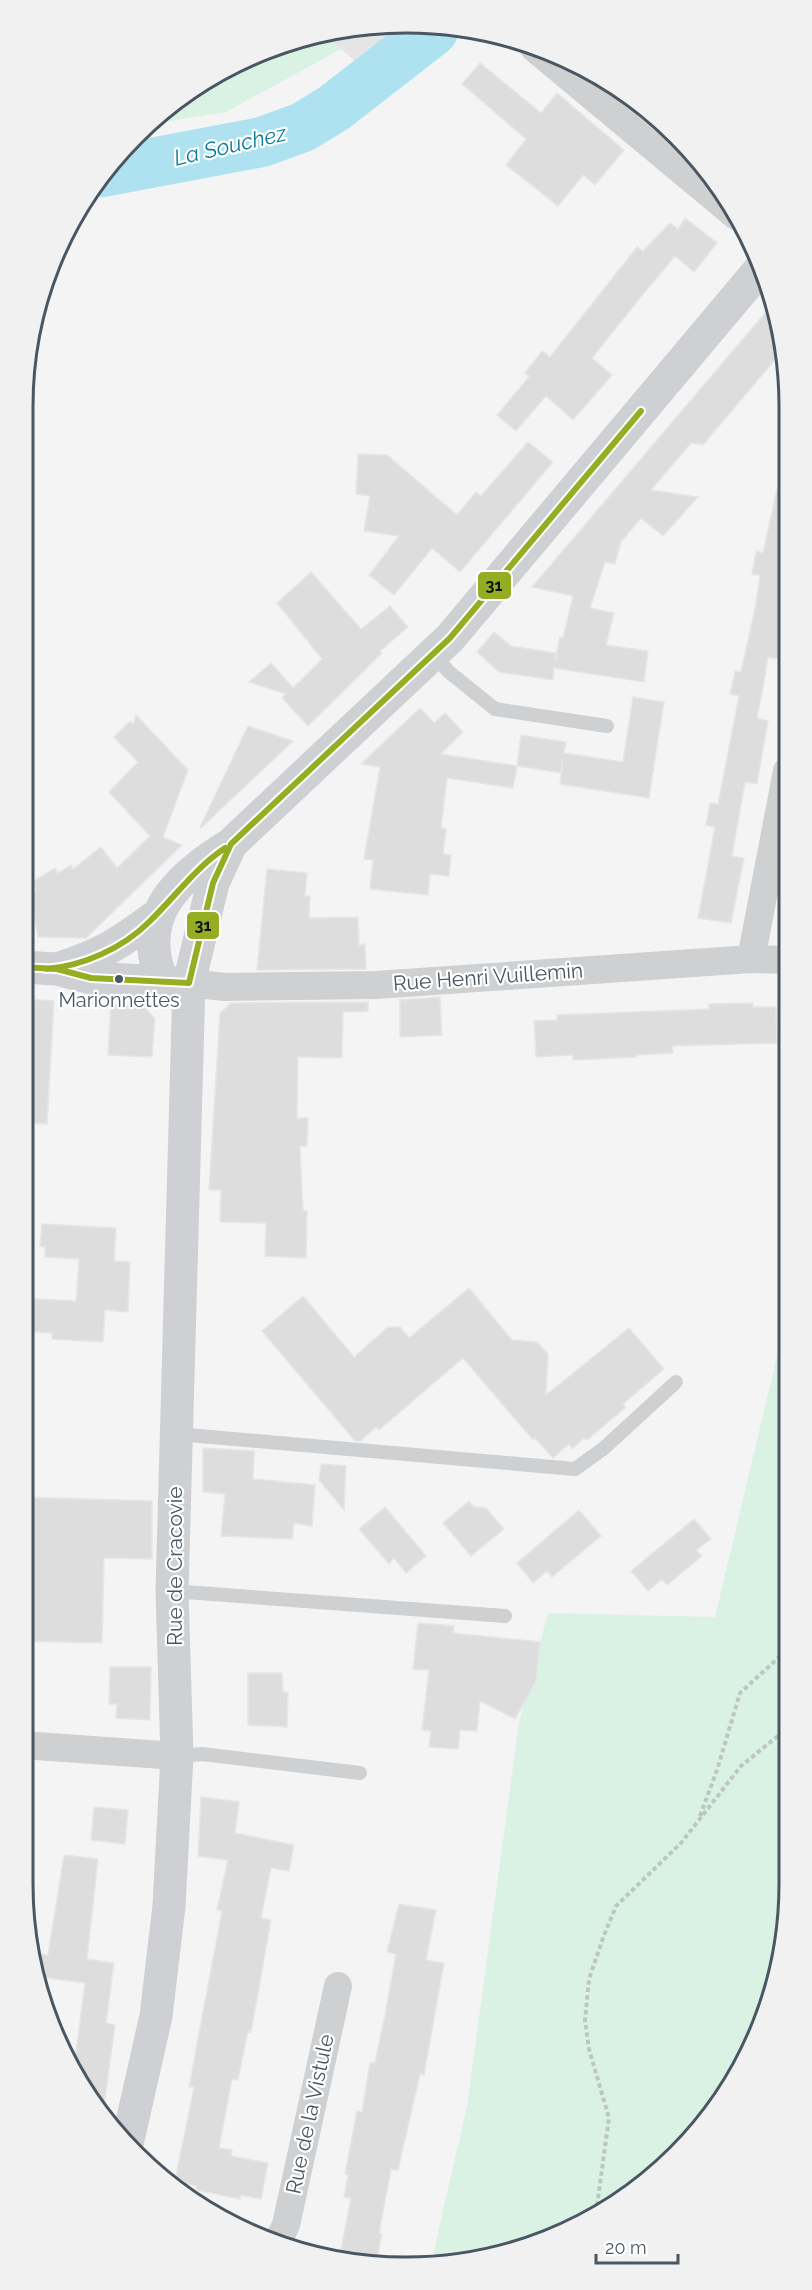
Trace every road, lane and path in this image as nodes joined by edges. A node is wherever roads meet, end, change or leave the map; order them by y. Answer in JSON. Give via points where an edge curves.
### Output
{"nodes":[{"id":1,"x":550,"y":62,"type":"edge"},
{"id":2,"x":716,"y":200,"type":"edge"},
{"id":3,"x":755,"y":276,"type":"edge"},
{"id":4,"x":433,"y":654,"type":"junction"},
{"id":5,"x":607,"y":726,"type":"dead end"},
{"id":6,"x":779,"y":813,"type":"edge"},
{"id":7,"x":231,"y":844,"type":"junction"},
{"id":8,"x":156,"y":916,"type":"junction"},
{"id":9,"x":751,"y":959,"type":"junction"},
{"id":10,"x":779,"y":960,"type":"edge"},
{"id":11,"x":33,"y":968,"type":"edge"},
{"id":12,"x":57,"y":969,"type":"junction"},
{"id":13,"x":183,"y":976,"type":"junction"},
{"id":14,"x":676,"y":1382,"type":"dead end"},
{"id":15,"x":177,"y":1434,"type":"junction"},
{"id":16,"x":172,"y":1591,"type":"junction"},
{"id":17,"x":505,"y":1616,"type":"dead end"},
{"id":18,"x":779,"y":1656,"type":"edge"},
{"id":19,"x":779,"y":1735,"type":"edge"},
{"id":20,"x":33,"y":1746,"type":"edge"},
{"id":21,"x":177,"y":1756,"type":"junction"},
{"id":22,"x":360,"y":1773,"type":"dead end"},
{"id":23,"x":699,"y":1819,"type":"junction"},
{"id":24,"x":338,"y":1986,"type":"dead end"},
{"id":25,"x":129,"y":2134,"type":"edge"},
{"id":26,"x":597,"y":2204,"type":"edge"},
{"id":27,"x":281,"y":2235,"type":"edge"}],
"edges":[{"from":1,"to":2,"type":"street"},
{"from":3,"to":4,"type":"street"},
{"from":4,"to":5,"type":"lane","via":[[495,709]]},
{"from":4,"to":7,"type":"street"},
{"from":6,"to":9,"type":"street"},
{"from":7,"to":8,"type":"street","via":[[180,885]]},
{"from":7,"to":13,"type":"street","name":"Rue de Cracovie","via":[[213,883]]},
{"from":8,"to":12,"type":"street","via":[[114,947]]},
{"from":8,"to":13,"type":"street","via":[[188,945]]},
{"from":9,"to":10,"type":"street","name":"Rue Henri Vuillemin"},
{"from":9,"to":13,"type":"street","name":"Rue Henri Vuillemin","via":[[376,985],[225,987]]},
{"from":11,"to":12,"type":"street"},
{"from":12,"to":13,"type":"street","via":[[91,978]]},
{"from":13,"to":15,"type":"street","name":"Rue de Cracovie"},
{"from":14,"to":15,"type":"lane","via":[[603,1449],[575,1469]]},
{"from":15,"to":16,"type":"street","name":"Rue de Cracovie"},
{"from":16,"to":17,"type":"lane"},
{"from":16,"to":21,"type":"street","name":"Rue de Cracovie"},
{"from":18,"to":23,"type":"path","via":[[740,1693]]},
{"from":19,"to":23,"type":"path","via":[[741,1766]]},
{"from":20,"to":21,"type":"street"},
{"from":21,"to":22,"type":"lane","via":[[202,1754]]},
{"from":21,"to":25,"type":"street","name":"Rue de Cracovie","via":[[169,1906],[156,2016]]},
{"from":23,"to":26,"type":"path","via":[[681,1843],[616,1906],[589,1979],[585,2020],[589,2049],[609,2118]]},
{"from":24,"to":27,"type":"street","name":"Rue de la Vistule"}]}
